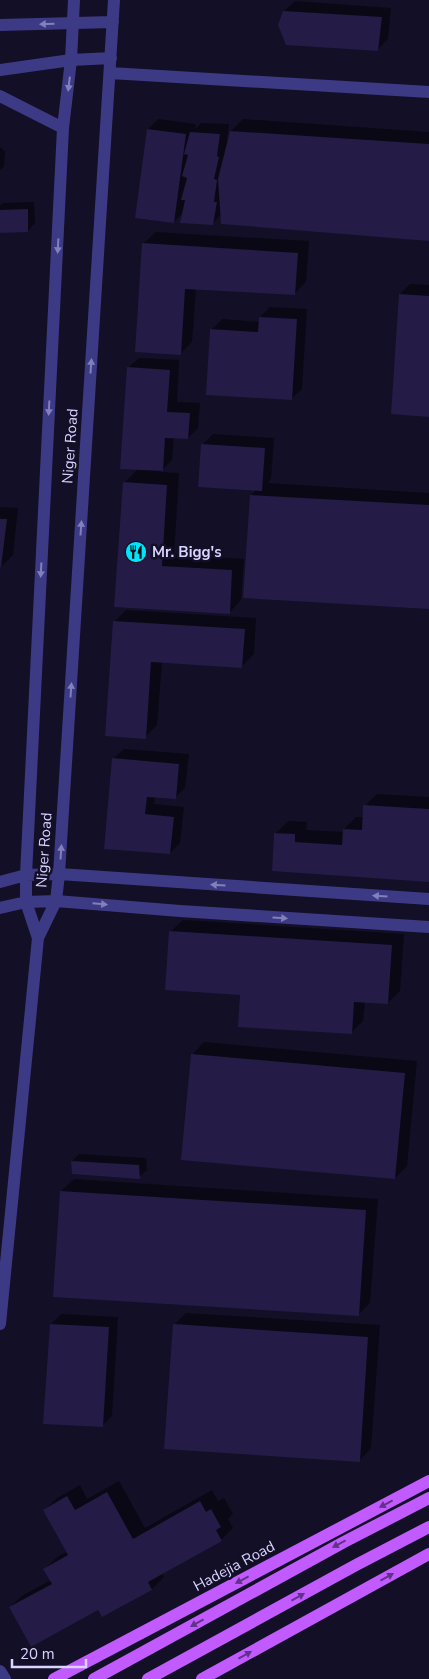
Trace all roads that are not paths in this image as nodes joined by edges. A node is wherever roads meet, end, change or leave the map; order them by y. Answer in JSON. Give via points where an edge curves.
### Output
{"nodes":[{"id":1,"x":74,"y":0,"type":"edge"},
{"id":2,"x":114,"y":0,"type":"edge"},
{"id":3,"x":113,"y":22,"type":"junction"},
{"id":4,"x":74,"y":23,"type":"junction"},
{"id":5,"x":0,"y":25,"type":"edge"},
{"id":6,"x":111,"y":58,"type":"junction"},
{"id":7,"x":71,"y":60,"type":"junction"},
{"id":8,"x":0,"y":70,"type":"edge"},
{"id":9,"x":110,"y":73,"type":"junction"},
{"id":10,"x":429,"y":92,"type":"edge"},
{"id":11,"x":0,"y":96,"type":"edge"},
{"id":12,"x":63,"y":128,"type":"junction"},
{"id":13,"x":59,"y":874,"type":"junction"},
{"id":14,"x":26,"y":875,"type":"junction"},
{"id":15,"x":0,"y":882,"type":"edge"},
{"id":16,"x":429,"y":899,"type":"edge"},
{"id":17,"x":56,"y":901,"type":"junction"},
{"id":18,"x":26,"y":902,"type":"junction"},
{"id":19,"x":0,"y":908,"type":"edge"},
{"id":20,"x":429,"y":927,"type":"edge"},
{"id":21,"x":38,"y":938,"type":"junction"},
{"id":22,"x":0,"y":1324,"type":"edge"},
{"id":23,"x":429,"y":1481,"type":"edge"},
{"id":24,"x":429,"y":1498,"type":"edge"},
{"id":25,"x":429,"y":1527,"type":"edge"},
{"id":26,"x":429,"y":1554,"type":"edge"},
{"id":27,"x":0,"y":1670,"type":"edge"},
{"id":28,"x":5,"y":1679,"type":"edge"},
{"id":29,"x":54,"y":1679,"type":"edge"},
{"id":30,"x":94,"y":1679,"type":"edge"},
{"id":31,"x":148,"y":1679,"type":"edge"},
{"id":32,"x":202,"y":1679,"type":"edge"}],
"edges":[{"from":1,"to":4,"type":"street","name":"Niger Road"},
{"from":2,"to":3,"type":"street","name":"Niger Road"},
{"from":3,"to":4,"type":"street"},
{"from":3,"to":6,"type":"street","name":"Niger Road"},
{"from":4,"to":5,"type":"street","one_way":true},
{"from":4,"to":7,"type":"street","name":"Niger Road"},
{"from":6,"to":7,"type":"street"},
{"from":6,"to":9,"type":"street","name":"Niger Road"},
{"from":7,"to":8,"type":"street"},
{"from":7,"to":12,"type":"street","name":"Niger Road","one_way":true},
{"from":9,"to":10,"type":"street"},
{"from":13,"to":9,"type":"street","name":"Niger Road","one_way":true},
{"from":11,"to":12,"type":"street"},
{"from":12,"to":14,"type":"street","name":"Niger Road","one_way":true},
{"from":13,"to":14,"type":"street"},
{"from":16,"to":13,"type":"street","one_way":true},
{"from":13,"to":17,"type":"street","name":"Niger Road"},
{"from":14,"to":15,"type":"street"},
{"from":14,"to":18,"type":"street","name":"Niger Road"},
{"from":17,"to":18,"type":"street"},
{"from":17,"to":20,"type":"street","one_way":true},
{"from":17,"to":21,"type":"street","name":"Niger Road"},
{"from":18,"to":19,"type":"street"},
{"from":18,"to":21,"type":"street","name":"Niger Road"},
{"from":21,"to":22,"type":"street"},
{"from":23,"to":29,"type":"main road","name":"Hadejia Road","one_way":true},
{"from":24,"to":30,"type":"main road","one_way":true},
{"from":31,"to":25,"type":"main road","one_way":true},
{"from":32,"to":26,"type":"main road","one_way":true},
{"from":27,"to":28,"type":"street"}]}
